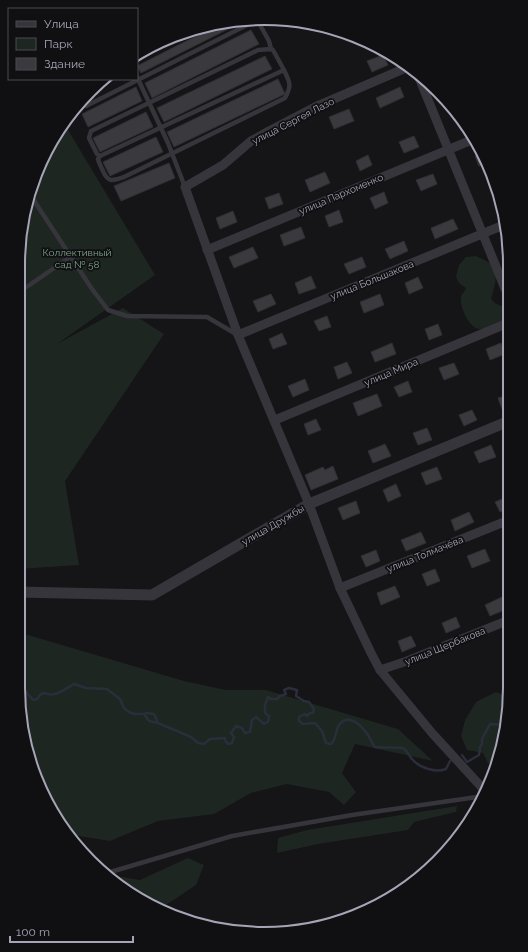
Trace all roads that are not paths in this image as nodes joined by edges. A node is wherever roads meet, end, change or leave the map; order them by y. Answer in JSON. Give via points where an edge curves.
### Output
{"nodes":[{"id":1,"x":260,"y":25,"type":"edge"},
{"id":2,"x":243,"y":26,"type":"edge"},
{"id":3,"x":271,"y":49,"type":"junction"},
{"id":4,"x":403,"y":69,"type":"edge"},
{"id":5,"x":284,"y":70,"type":"junction"},
{"id":6,"x":138,"y":78,"type":"edge"},
{"id":7,"x":135,"y":80,"type":"edge"},
{"id":8,"x":421,"y":84,"type":"edge"},
{"id":9,"x":150,"y":103,"type":"junction"},
{"id":10,"x":86,"y":106,"type":"dead end"},
{"id":11,"x":161,"y":128,"type":"junction"},
{"id":12,"x":469,"y":141,"type":"edge"},
{"id":13,"x":448,"y":150,"type":"junction"},
{"id":14,"x":172,"y":154,"type":"junction"},
{"id":15,"x":100,"y":156,"type":"junction"},
{"id":16,"x":185,"y":187,"type":"junction"},
{"id":17,"x":35,"y":202,"type":"edge"},
{"id":18,"x":500,"y":227,"type":"edge"},
{"id":19,"x":483,"y":234,"type":"junction"},
{"id":20,"x":207,"y":250,"type":"junction"},
{"id":21,"x":70,"y":256,"type":"junction"},
{"id":22,"x":503,"y":284,"type":"edge"},
{"id":23,"x":25,"y":288,"type":"edge"},
{"id":24,"x":503,"y":325,"type":"edge"},
{"id":25,"x":238,"y":335,"type":"junction"},
{"id":26,"x":275,"y":420,"type":"junction"},
{"id":27,"x":503,"y":423,"type":"edge"},
{"id":28,"x":309,"y":504,"type":"junction"},
{"id":29,"x":503,"y":522,"type":"edge"},
{"id":30,"x":340,"y":588,"type":"junction"},
{"id":31,"x":25,"y":592,"type":"edge"},
{"id":32,"x":503,"y":622,"type":"edge"},
{"id":33,"x":380,"y":670,"type":"junction"},
{"id":34,"x":481,"y":787,"type":"edge"},
{"id":35,"x":476,"y":797,"type":"edge"},
{"id":36,"x":111,"y":872,"type":"edge"}],
"edges":[{"from":1,"to":3,"type":"lane"},
{"from":2,"to":6,"type":"lane"},
{"from":3,"to":5,"type":"lane"},
{"from":3,"to":9,"type":"lane","via":[[258,50]]},
{"from":4,"to":16,"type":"street","name":"улица Сергея Лазо","via":[[315,107],[269,131],[251,141],[222,165]]},
{"from":5,"to":11,"type":"lane"},
{"from":5,"to":14,"type":"lane","via":[[290,83],[285,98]]},
{"from":6,"to":9,"type":"lane"},
{"from":7,"to":10,"type":"lane"},
{"from":8,"to":13,"type":"street"},
{"from":9,"to":11,"type":"lane"},
{"from":9,"to":15,"type":"lane","via":[[91,131],[89,138]]},
{"from":11,"to":14,"type":"lane"},
{"from":11,"to":15,"type":"lane"},
{"from":12,"to":13,"type":"street","name":"улица Пархоменко"},
{"from":13,"to":19,"type":"street"},
{"from":13,"to":20,"type":"street","name":"улица Пархоменко"},
{"from":14,"to":15,"type":"lane","via":[[114,181],[105,177],[98,159]]},
{"from":14,"to":16,"type":"lane"},
{"from":16,"to":20,"type":"street"},
{"from":17,"to":21,"type":"lane"},
{"from":18,"to":19,"type":"street","name":"улица Большакова"},
{"from":19,"to":22,"type":"street"},
{"from":19,"to":25,"type":"street","name":"улица Большакова"},
{"from":20,"to":25,"type":"street"},
{"from":21,"to":23,"type":"lane"},
{"from":21,"to":25,"type":"lane","via":[[108,310],[127,316],[207,317]]},
{"from":24,"to":26,"type":"street","name":"улица Мира"},
{"from":25,"to":26,"type":"street"},
{"from":26,"to":28,"type":"street"},
{"from":27,"to":28,"type":"street","name":"улица Дружбы"},
{"from":28,"to":30,"type":"street"},
{"from":28,"to":31,"type":"street","name":"улица Дружбы","via":[[152,595]]},
{"from":29,"to":30,"type":"street","name":"улица Толмачёва"},
{"from":30,"to":33,"type":"street"},
{"from":32,"to":33,"type":"street","name":"улица Щербакова"},
{"from":33,"to":34,"type":"street"},
{"from":35,"to":36,"type":"lane","via":[[232,836]]}]}
